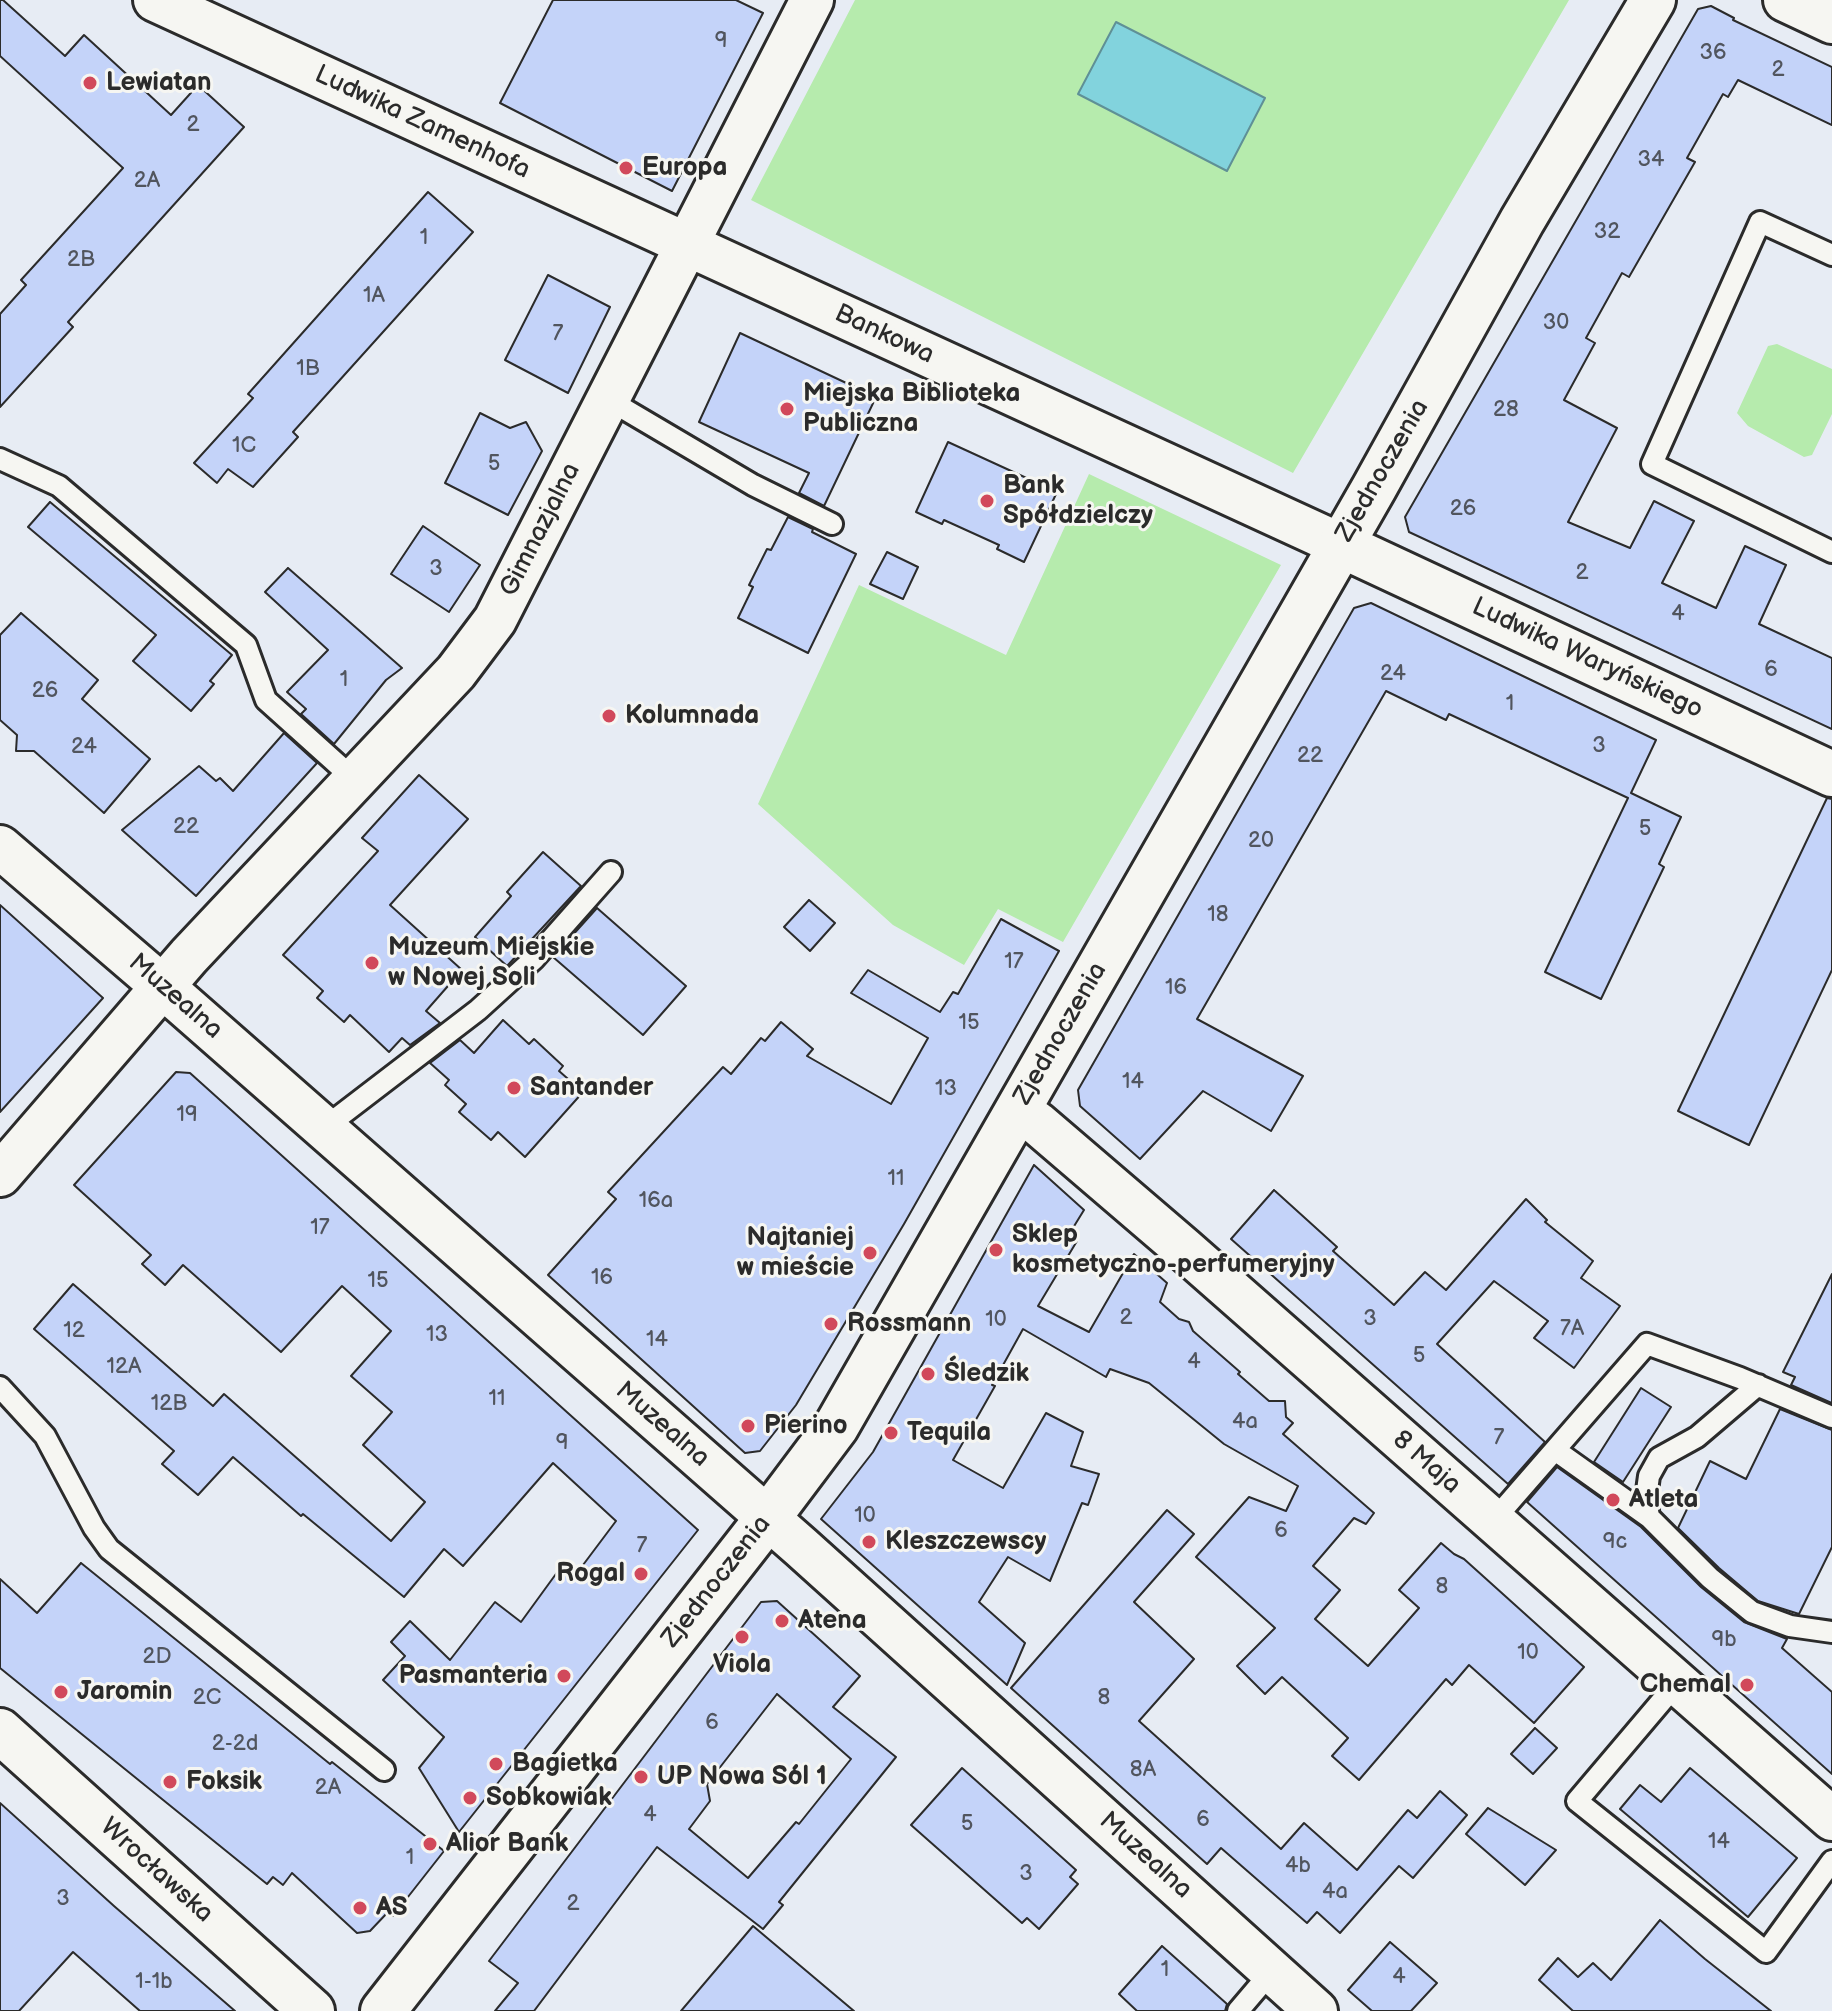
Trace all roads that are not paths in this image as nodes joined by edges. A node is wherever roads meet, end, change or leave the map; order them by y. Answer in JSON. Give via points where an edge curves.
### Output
{"nodes":[{"id":1,"x":155,"y":0,"type":"edge"},
{"id":2,"x":812,"y":0,"type":"edge"},
{"id":3,"x":1653,"y":0,"type":"edge"},
{"id":4,"x":1785,"y":0,"type":"edge"},
{"id":5,"x":1832,"y":22,"type":"edge"},
{"id":6,"x":688,"y":246,"type":"junction"},
{"id":7,"x":1832,"y":255,"type":"edge"},
{"id":8,"x":609,"y":400,"type":"junction"},
{"id":9,"x":0,"y":459,"type":"edge"},
{"id":10,"x":832,"y":524,"type":"dead end"},
{"id":11,"x":1341,"y":545,"type":"junction"},
{"id":12,"x":1832,"y":552,"type":"edge"},
{"id":13,"x":1832,"y":774,"type":"edge"},
{"id":14,"x":355,"y":780,"type":"junction"},
{"id":15,"x":0,"y":847,"type":"edge"},
{"id":16,"x":611,"y":872,"type":"dead end"},
{"id":17,"x":162,"y":986,"type":"junction"},
{"id":18,"x":1018,"y":1110,"type":"junction"},
{"id":19,"x":324,"y":1128,"type":"junction"},
{"id":20,"x":0,"y":1175,"type":"edge"},
{"id":21,"x":1758,"y":1385,"type":"junction"},
{"id":22,"x":0,"y":1387,"type":"edge"},
{"id":23,"x":1832,"y":1417,"type":"edge"},
{"id":24,"x":1555,"y":1450,"type":"junction"},
{"id":25,"x":1649,"y":1517,"type":"junction"},
{"id":26,"x":767,"y":1519,"type":"junction"},
{"id":27,"x":1493,"y":1521,"type":"junction"},
{"id":28,"x":1832,"y":1632,"type":"edge"},
{"id":29,"x":1677,"y":1683,"type":"junction"},
{"id":30,"x":0,"y":1731,"type":"edge"},
{"id":31,"x":384,"y":1770,"type":"dead end"},
{"id":32,"x":1832,"y":1819,"type":"edge"},
{"id":33,"x":1832,"y":1861,"type":"edge"},
{"id":34,"x":1272,"y":1971,"type":"junction"},
{"id":35,"x":312,"y":2011,"type":"edge"},
{"id":36,"x":383,"y":2011,"type":"edge"},
{"id":37,"x":1238,"y":2011,"type":"edge"},
{"id":38,"x":1316,"y":2011,"type":"edge"}],
"edges":[{"from":1,"to":6,"type":"street","name":"Ludwika Zamenhofa"},
{"from":2,"to":6,"type":"street","name":"Gimnazjalna"},
{"from":3,"to":11,"type":"street","name":"Zjednoczenia"},
{"from":4,"to":5,"type":"street"},
{"from":6,"to":8,"type":"street","name":"Gimnazjalna"},
{"from":6,"to":11,"type":"street","name":"Bankowa"},
{"from":7,"to":12,"type":"lane","via":[[1760,222],[1652,464]]},
{"from":8,"to":10,"type":"lane"},
{"from":8,"to":14,"type":"street","name":"Gimnazjalna","via":[[495,620],[456,672]]},
{"from":9,"to":14,"type":"lane","via":[[59,486],[246,645],[266,700]]},
{"from":11,"to":13,"type":"street","name":"Ludwika Waryńskiego"},
{"from":11,"to":18,"type":"street","name":"Zjednoczenia"},
{"from":14,"to":17,"type":"street","name":"Gimnazjalna"},
{"from":15,"to":17,"type":"street","name":"Muzealna"},
{"from":16,"to":19,"type":"lane","via":[[500,990]]},
{"from":17,"to":19,"type":"street","name":"Muzealna"},
{"from":17,"to":20,"type":"street","name":"Gimnazjalna"},
{"from":18,"to":26,"type":"street","name":"Zjednoczenia","via":[[836,1427]]},
{"from":18,"to":27,"type":"street","name":"8 Maja"},
{"from":19,"to":26,"type":"street","name":"Muzealna"},
{"from":21,"to":23,"type":"lane"},
{"from":21,"to":24,"type":"lane","via":[[1647,1344]]},
{"from":21,"to":25,"type":"lane","via":[[1697,1437],[1659,1458],[1649,1476]]},
{"from":22,"to":31,"type":"lane","via":[[45,1436],[109,1549]]},
{"from":24,"to":25,"type":"lane"},
{"from":24,"to":27,"type":"lane"},
{"from":25,"to":28,"type":"lane","via":[[1752,1612],[1790,1626]]},
{"from":26,"to":34,"type":"street","name":"Muzealna"},
{"from":26,"to":36,"type":"street","name":"Zjednoczenia"},
{"from":27,"to":29,"type":"street","name":"8 Maja"},
{"from":29,"to":32,"type":"street","name":"8 Maja"},
{"from":29,"to":33,"type":"lane","via":[[1577,1801],[1766,1952]]},
{"from":30,"to":35,"type":"street","name":"Wrocławska"},
{"from":34,"to":37,"type":"lane"},
{"from":34,"to":38,"type":"street","name":"Muzealna"}]}
